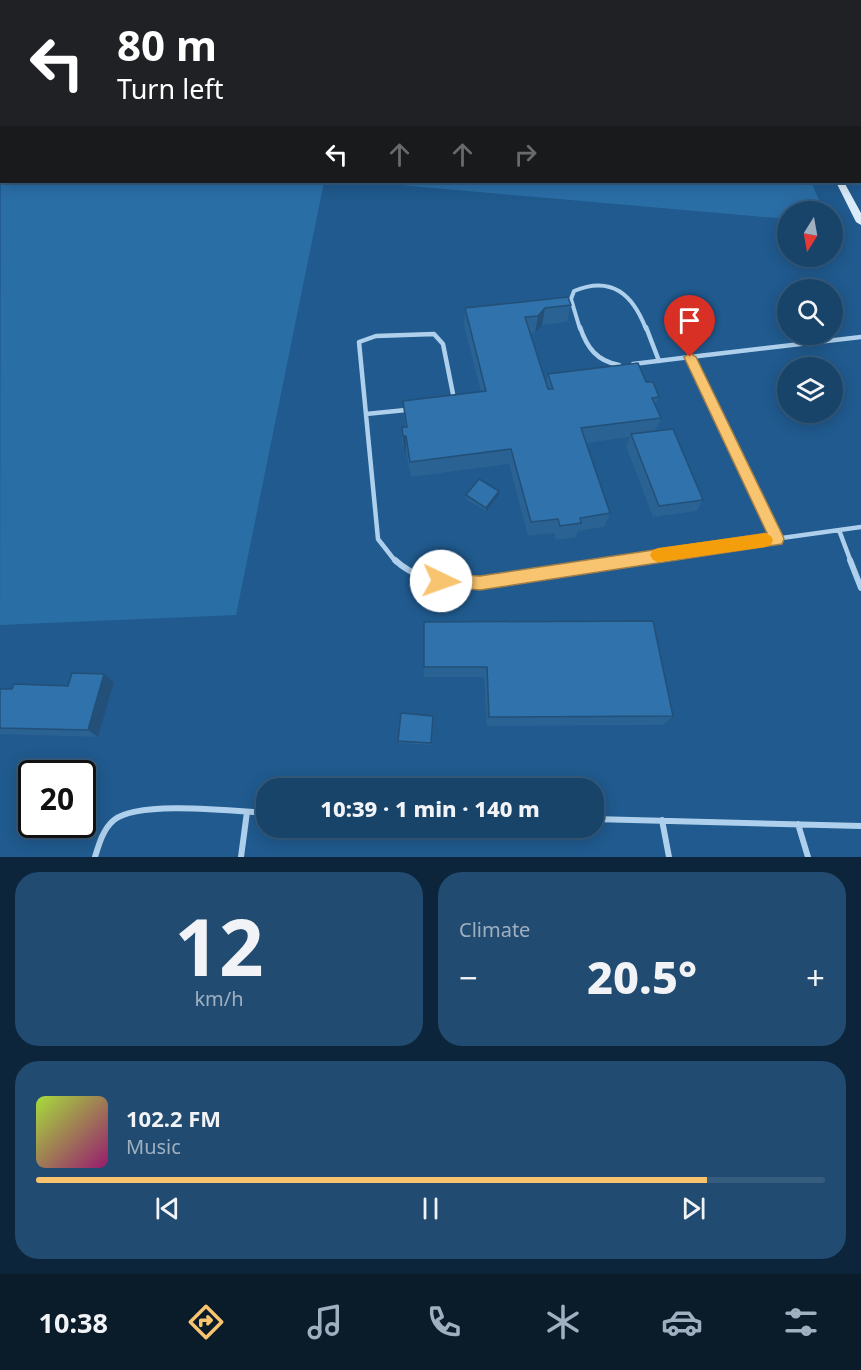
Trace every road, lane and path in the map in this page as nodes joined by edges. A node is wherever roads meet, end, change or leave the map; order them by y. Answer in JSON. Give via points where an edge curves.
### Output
{"nodes":[{"id":1,"x":841,"y":183,"type":"edge"},
{"id":2,"x":861,"y":222,"type":"edge"},
{"id":3,"x":861,"y":337,"type":"edge"},
{"id":4,"x":690,"y":357,"type":"junction"},
{"id":5,"x":659,"y":361,"type":"junction"},
{"id":6,"x":448,"y":405,"type":"edge"},
{"id":7,"x":412,"y":410,"type":"edge"},
{"id":8,"x":366,"y":414,"type":"junction"},
{"id":9,"x":861,"y":527,"type":"edge"},
{"id":10,"x":839,"y":530,"type":"junction"},
{"id":11,"x":777,"y":539,"type":"junction"},
{"id":12,"x":861,"y":588,"type":"edge"},
{"id":13,"x":248,"y":812,"type":"junction"},
{"id":14,"x":256,"y":812,"type":"edge"},
{"id":15,"x":604,"y":819,"type":"edge"},
{"id":16,"x":662,"y":820,"type":"junction"},
{"id":17,"x":798,"y":824,"type":"junction"},
{"id":18,"x":861,"y":826,"type":"edge"},
{"id":19,"x":95,"y":857,"type":"edge"},
{"id":20,"x":242,"y":857,"type":"edge"},
{"id":21,"x":669,"y":857,"type":"edge"},
{"id":22,"x":808,"y":857,"type":"edge"}],
"edges":[{"from":1,"to":2,"type":"main road"},
{"from":3,"to":4,"type":"lane"},
{"from":4,"to":5,"type":"lane"},
{"from":4,"to":11,"type":"lane"},
{"from":5,"to":5,"type":"lane","via":[[615,366],[597,359],[590,352],[571,299],[574,291],[609,287],[632,299]]},
{"from":6,"to":8,"type":"lane","via":[[455,399],[440,338],[434,334],[376,336],[359,342]]},
{"from":7,"to":8,"type":"lane"},
{"from":8,"to":11,"type":"lane","via":[[378,539],[390,558],[414,575],[429,580],[480,583]]},
{"from":9,"to":10,"type":"lane"},
{"from":10,"to":11,"type":"lane"},
{"from":10,"to":12,"type":"lane"},
{"from":13,"to":14,"type":"lane"},
{"from":13,"to":19,"type":"lane","via":[[140,810],[116,817],[105,831]]},
{"from":13,"to":20,"type":"lane"},
{"from":15,"to":16,"type":"lane"},
{"from":16,"to":17,"type":"lane"},
{"from":16,"to":21,"type":"lane"},
{"from":17,"to":18,"type":"lane"},
{"from":17,"to":22,"type":"lane"}]}
